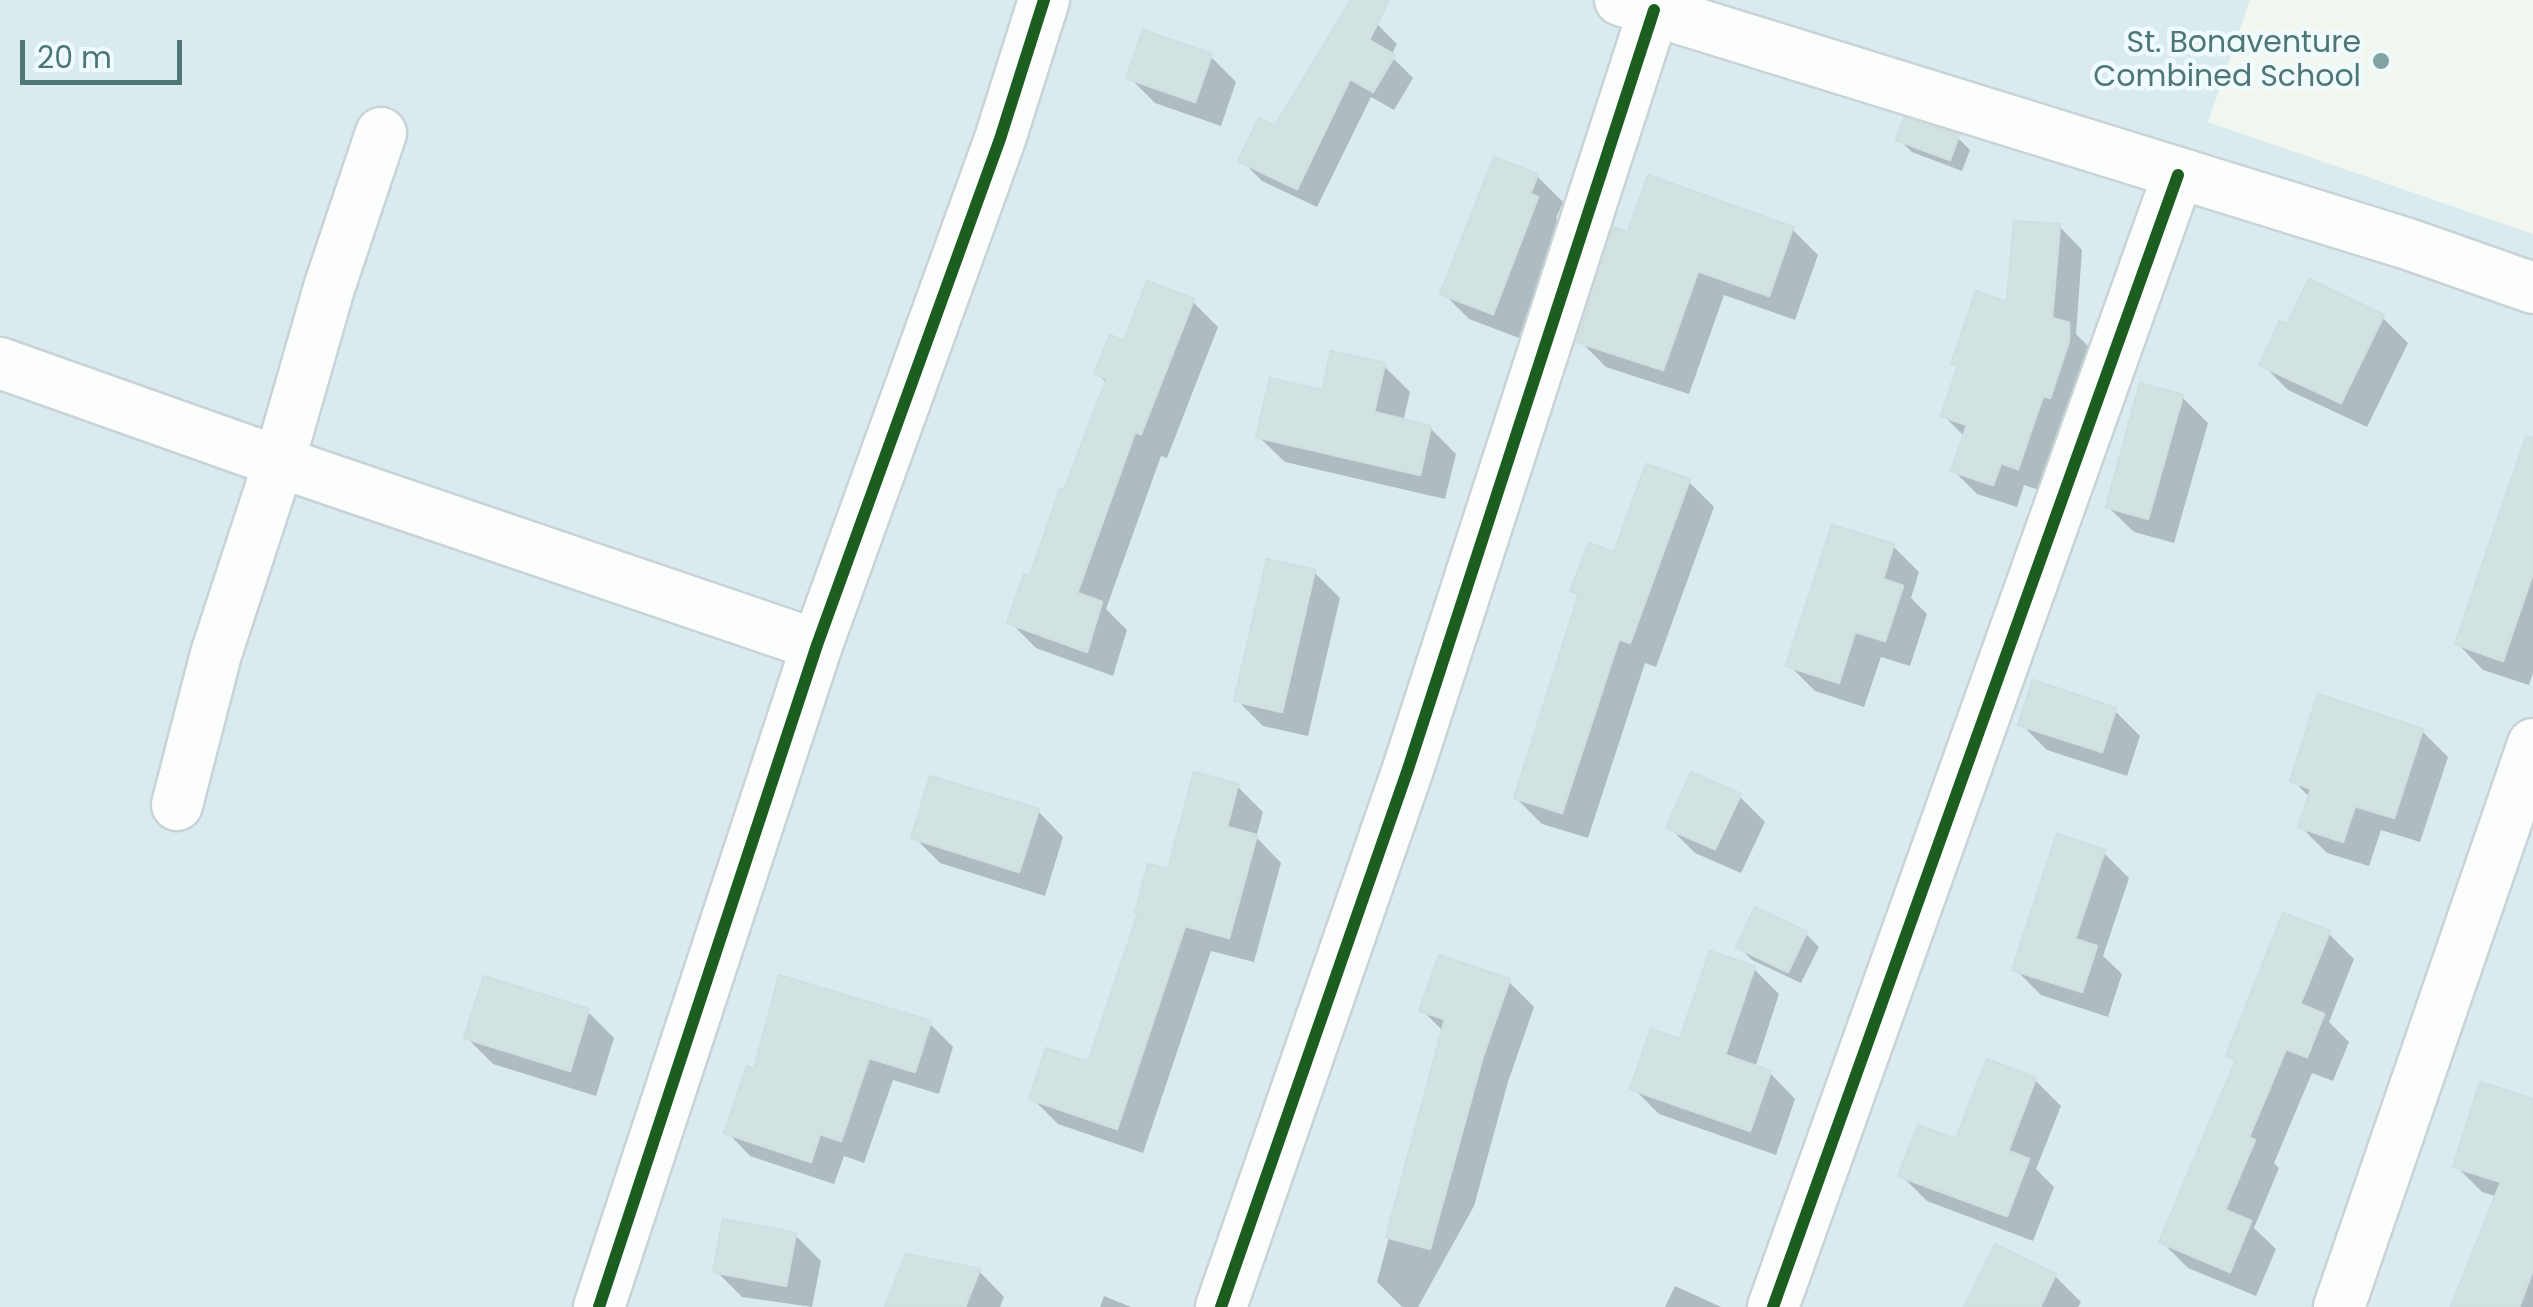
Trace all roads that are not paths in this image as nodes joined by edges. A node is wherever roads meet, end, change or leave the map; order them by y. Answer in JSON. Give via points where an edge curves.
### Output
{"nodes":[{"id":1,"x":1044,"y":0,"type":"edge"},
{"id":2,"x":1637,"y":5,"type":"edge"},
{"id":3,"x":380,"y":133,"type":"dead end"},
{"id":4,"x":2178,"y":175,"type":"junction"},
{"id":5,"x":2533,"y":288,"type":"edge"},
{"id":6,"x":0,"y":362,"type":"edge"},
{"id":7,"x":279,"y":462,"type":"junction"},
{"id":8,"x":817,"y":644,"type":"junction"},
{"id":9,"x":2533,"y":744,"type":"edge"},
{"id":10,"x":178,"y":805,"type":"dead end"},
{"id":11,"x":599,"y":1307,"type":"edge"},
{"id":12,"x":1221,"y":1307,"type":"edge"},
{"id":13,"x":1773,"y":1307,"type":"edge"},
{"id":14,"x":2339,"y":1307,"type":"edge"}],
"edges":[{"from":1,"to":8,"type":"street"},
{"from":2,"to":4,"type":"street"},
{"from":2,"to":12,"type":"street","via":[[1408,769]]},
{"from":3,"to":7,"type":"street"},
{"from":4,"to":5,"type":"street"},
{"from":4,"to":13,"type":"street"},
{"from":6,"to":7,"type":"street"},
{"from":7,"to":8,"type":"street"},
{"from":7,"to":10,"type":"street","via":[[216,654]]},
{"from":8,"to":11,"type":"street"},
{"from":9,"to":14,"type":"street"}]}
